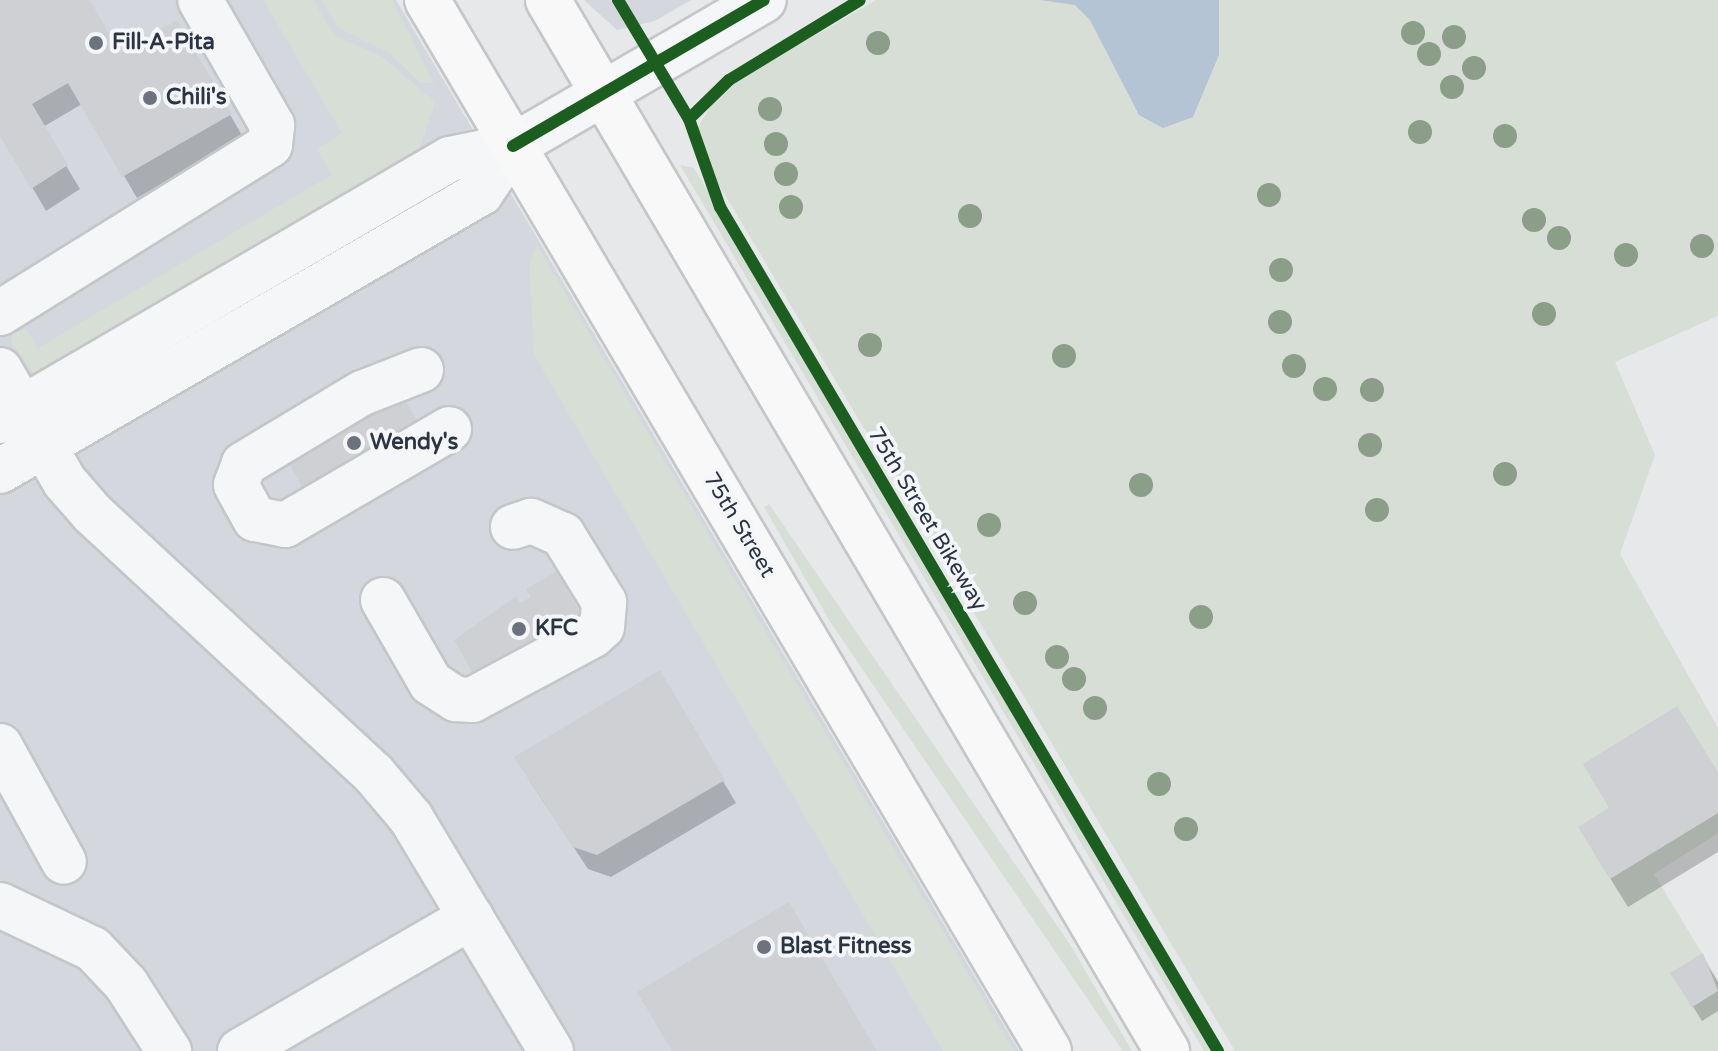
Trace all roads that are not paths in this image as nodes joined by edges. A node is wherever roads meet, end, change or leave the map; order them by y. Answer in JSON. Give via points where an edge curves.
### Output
{"nodes":[{"id":1,"x":200,"y":0,"type":"edge"},
{"id":2,"x":427,"y":0,"type":"edge"},
{"id":3,"x":548,"y":0,"type":"edge"},
{"id":4,"x":764,"y":0,"type":"edge"},
{"id":5,"x":603,"y":94,"type":"junction"},
{"id":6,"x":513,"y":146,"type":"junction"},
{"id":7,"x":0,"y":313,"type":"edge"},
{"id":8,"x":0,"y":370,"type":"edge"},
{"id":9,"x":421,"y":370,"type":"dead end"},
{"id":10,"x":11,"y":414,"type":"edge"},
{"id":11,"x":449,"y":429,"type":"dead end"},
{"id":12,"x":44,"y":445,"type":"junction"},
{"id":13,"x":0,"y":471,"type":"edge"},
{"id":14,"x":513,"y":527,"type":"dead end"},
{"id":15,"x":383,"y":600,"type":"dead end"},
{"id":16,"x":0,"y":746,"type":"edge"},
{"id":17,"x":64,"y":862,"type":"dead end"},
{"id":18,"x":0,"y":905,"type":"edge"},
{"id":19,"x":471,"y":917,"type":"junction"},
{"id":20,"x":169,"y":1051,"type":"edge"},
{"id":21,"x":240,"y":1051,"type":"edge"},
{"id":22,"x":551,"y":1051,"type":"edge"},
{"id":23,"x":1049,"y":1051,"type":"edge"},
{"id":24,"x":1167,"y":1051,"type":"edge"}],
"edges":[{"from":1,"to":7,"type":"street","via":[[272,125],[270,145]]},
{"from":2,"to":6,"type":"main road","name":"75th Street"},
{"from":3,"to":5,"type":"main road"},
{"from":4,"to":5,"type":"street"},
{"from":5,"to":6,"type":"street"},
{"from":5,"to":24,"type":"main road"},
{"from":6,"to":10,"type":"street","via":[[450,159]]},
{"from":6,"to":12,"type":"street","via":[[481,193]]},
{"from":6,"to":23,"type":"main road","name":"75th Street"},
{"from":8,"to":10,"type":"street"},
{"from":9,"to":11,"type":"street","via":[[362,393],[244,464],[236,485],[255,519],[285,525]]},
{"from":10,"to":12,"type":"street"},
{"from":12,"to":13,"type":"street"},
{"from":12,"to":19,"type":"street","via":[[92,513],[373,773],[411,818]]},
{"from":14,"to":15,"type":"street","via":[[531,521],[563,535],[604,602],[602,627],[593,635],[472,700],[456,699],[431,683]]},
{"from":16,"to":17,"type":"street"},
{"from":18,"to":20,"type":"street","via":[[93,949],[126,984]]},
{"from":19,"to":21,"type":"street"},
{"from":19,"to":22,"type":"street"}]}
